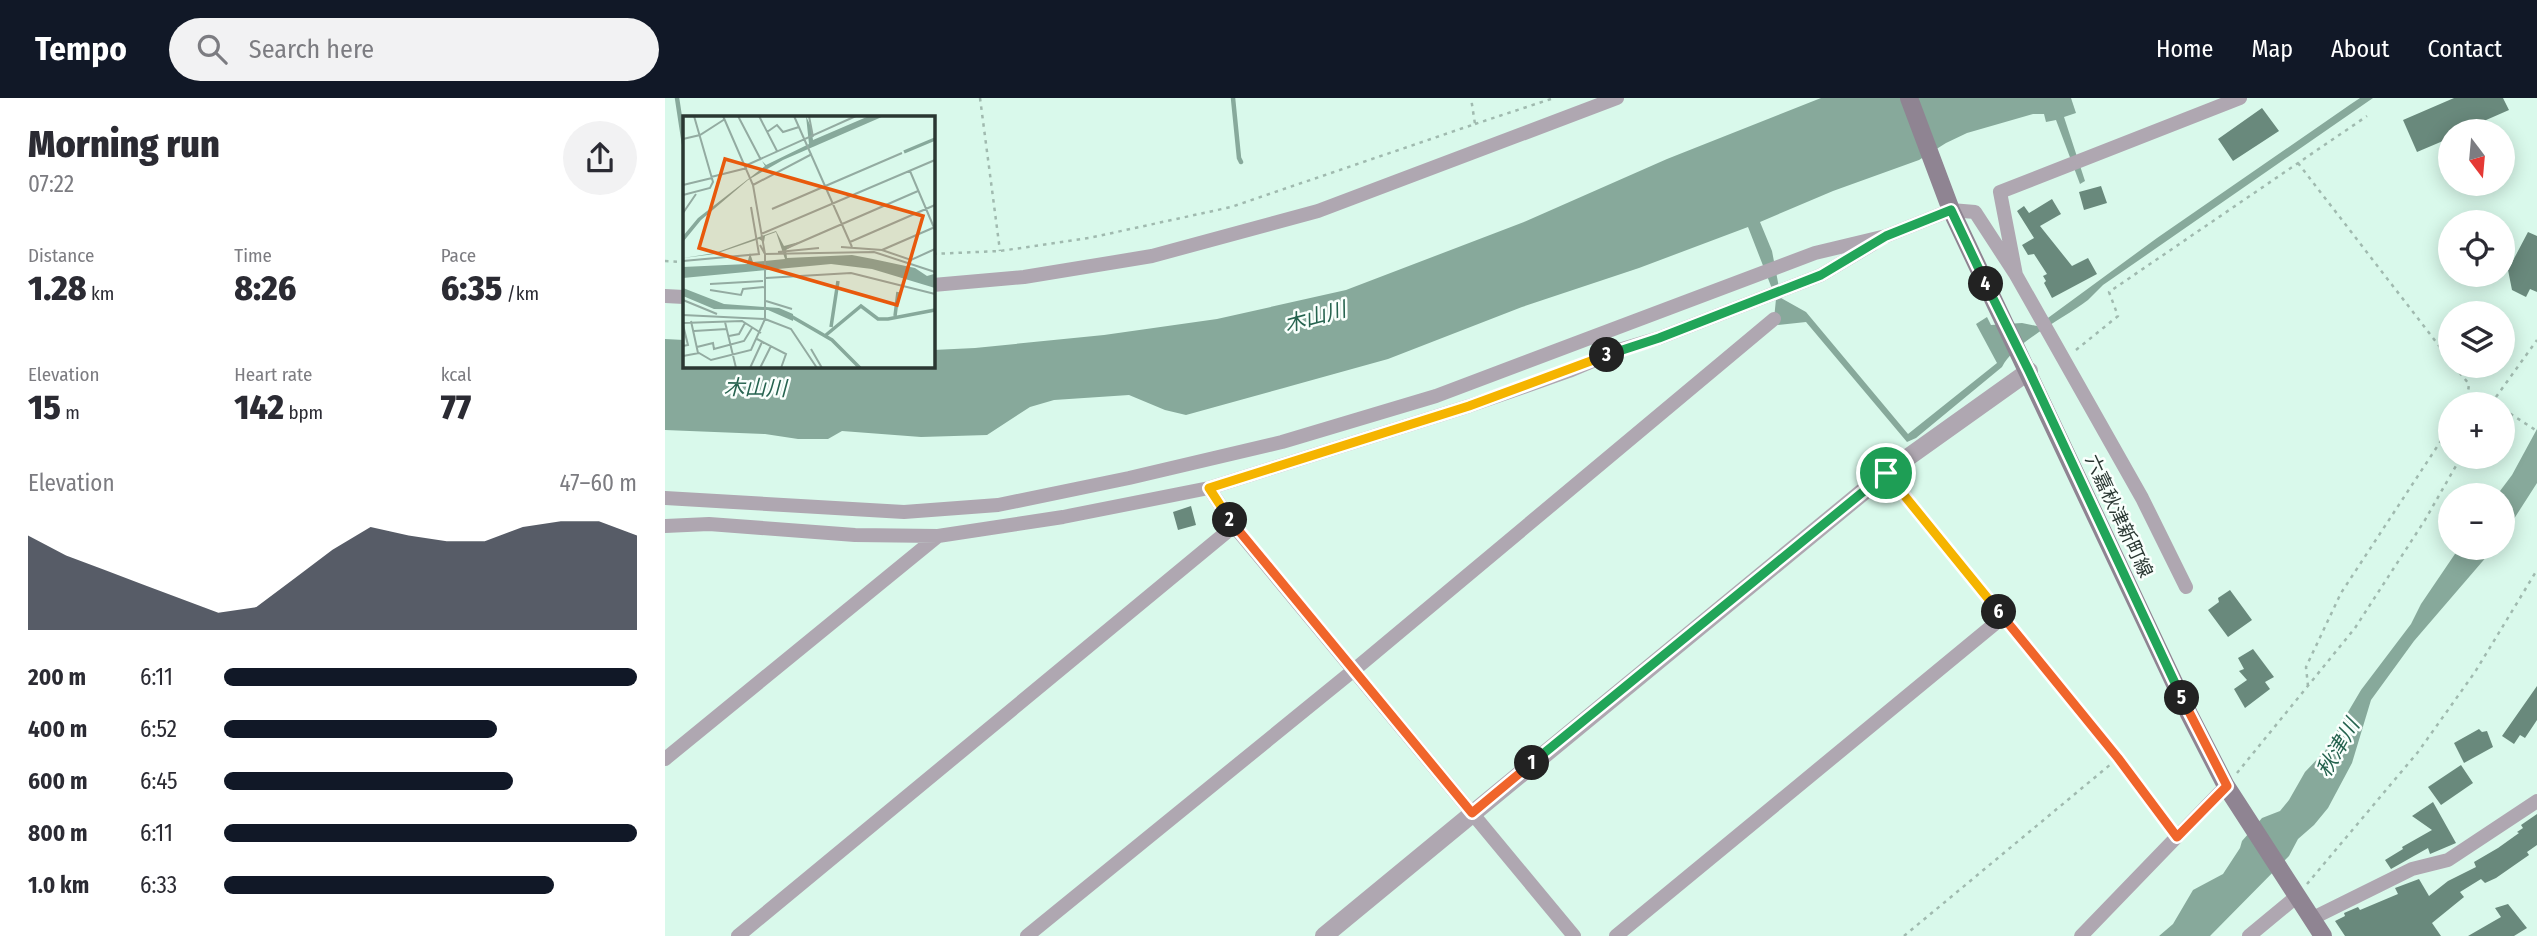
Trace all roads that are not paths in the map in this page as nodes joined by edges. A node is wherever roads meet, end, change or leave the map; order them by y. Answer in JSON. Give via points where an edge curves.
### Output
{"nodes":[{"id":1,"x":1617,"y":98,"type":"edge"},
{"id":2,"x":1909,"y":98,"type":"edge"},
{"id":3,"x":2240,"y":98,"type":"edge"},
{"id":4,"x":1951,"y":210,"type":"junction"},
{"id":5,"x":1886,"y":236,"type":"junction"},
{"id":6,"x":2016,"y":275,"type":"junction"},
{"id":7,"x":935,"y":285,"type":"edge"},
{"id":8,"x":665,"y":296,"type":"edge"},
{"id":9,"x":683,"y":297,"type":"edge"},
{"id":10,"x":1774,"y":319,"type":"dead end"},
{"id":11,"x":2029,"y":371,"type":"junction"},
{"id":12,"x":1209,"y":488,"type":"junction"},
{"id":13,"x":665,"y":498,"type":"edge"},
{"id":14,"x":665,"y":526,"type":"edge"},
{"id":15,"x":1234,"y":526,"type":"junction"},
{"id":16,"x":938,"y":536,"type":"junction"},
{"id":17,"x":2186,"y":587,"type":"dead end"},
{"id":18,"x":2003,"y":617,"type":"road end"},
{"id":19,"x":1354,"y":670,"type":"junction"},
{"id":20,"x":665,"y":759,"type":"edge"},
{"id":21,"x":2227,"y":786,"type":"junction"},
{"id":22,"x":2537,"y":801,"type":"edge"},
{"id":23,"x":1472,"y":813,"type":"junction"},
{"id":24,"x":2296,"y":897,"type":"junction"},
{"id":25,"x":2311,"y":919,"type":"junction"},
{"id":26,"x":738,"y":936,"type":"edge"},
{"id":27,"x":1027,"y":936,"type":"edge"},
{"id":28,"x":1324,"y":936,"type":"edge"},
{"id":29,"x":1574,"y":936,"type":"edge"},
{"id":30,"x":1616,"y":936,"type":"edge"},
{"id":31,"x":2081,"y":936,"type":"edge"},
{"id":32,"x":2249,"y":936,"type":"edge"},
{"id":33,"x":2323,"y":936,"type":"edge"}],
"edges":[{"from":1,"to":7,"type":"street","via":[[1318,211],[1152,256],[1024,277]]},
{"from":2,"to":4,"type":"main road","name":"六嘉秋津新町線"},
{"from":3,"to":6,"type":"street","via":[[2000,192]]},
{"from":4,"to":5,"type":"street"},
{"from":4,"to":6,"type":"street","via":[[1975,212]]},
{"from":4,"to":11,"type":"main road","name":"六嘉秋津新町線"},
{"from":5,"to":12,"type":"street","via":[[1821,275],[1659,338],[1469,406]]},
{"from":5,"to":13,"type":"street","via":[[1815,253],[1436,396],[1282,442],[1129,478],[998,505],[904,512]]},
{"from":6,"to":17,"type":"street","via":[[2142,498]]},
{"from":8,"to":9,"type":"street"},
{"from":10,"to":19,"type":"street"},
{"from":11,"to":21,"type":"main road","name":"六嘉秋津新町線"},
{"from":11,"to":23,"type":"street","via":[[1886,473]]},
{"from":12,"to":15,"type":"street"},
{"from":12,"to":16,"type":"street"},
{"from":14,"to":16,"type":"street","via":[[709,524]]},
{"from":15,"to":19,"type":"street"},
{"from":15,"to":26,"type":"street"},
{"from":16,"to":20,"type":"street"},
{"from":18,"to":30,"type":"street"},
{"from":19,"to":23,"type":"street"},
{"from":19,"to":27,"type":"street"},
{"from":21,"to":24,"type":"main road","name":"六嘉秋津新町線"},
{"from":21,"to":31,"type":"street"},
{"from":22,"to":25,"type":"street","via":[[2448,860],[2412,869]]},
{"from":23,"to":28,"type":"street"},
{"from":23,"to":29,"type":"street"},
{"from":24,"to":25,"type":"main road","name":"六嘉秋津新町線"},
{"from":24,"to":32,"type":"street"},
{"from":25,"to":33,"type":"main road","name":"六嘉秋津新町線"}]}
